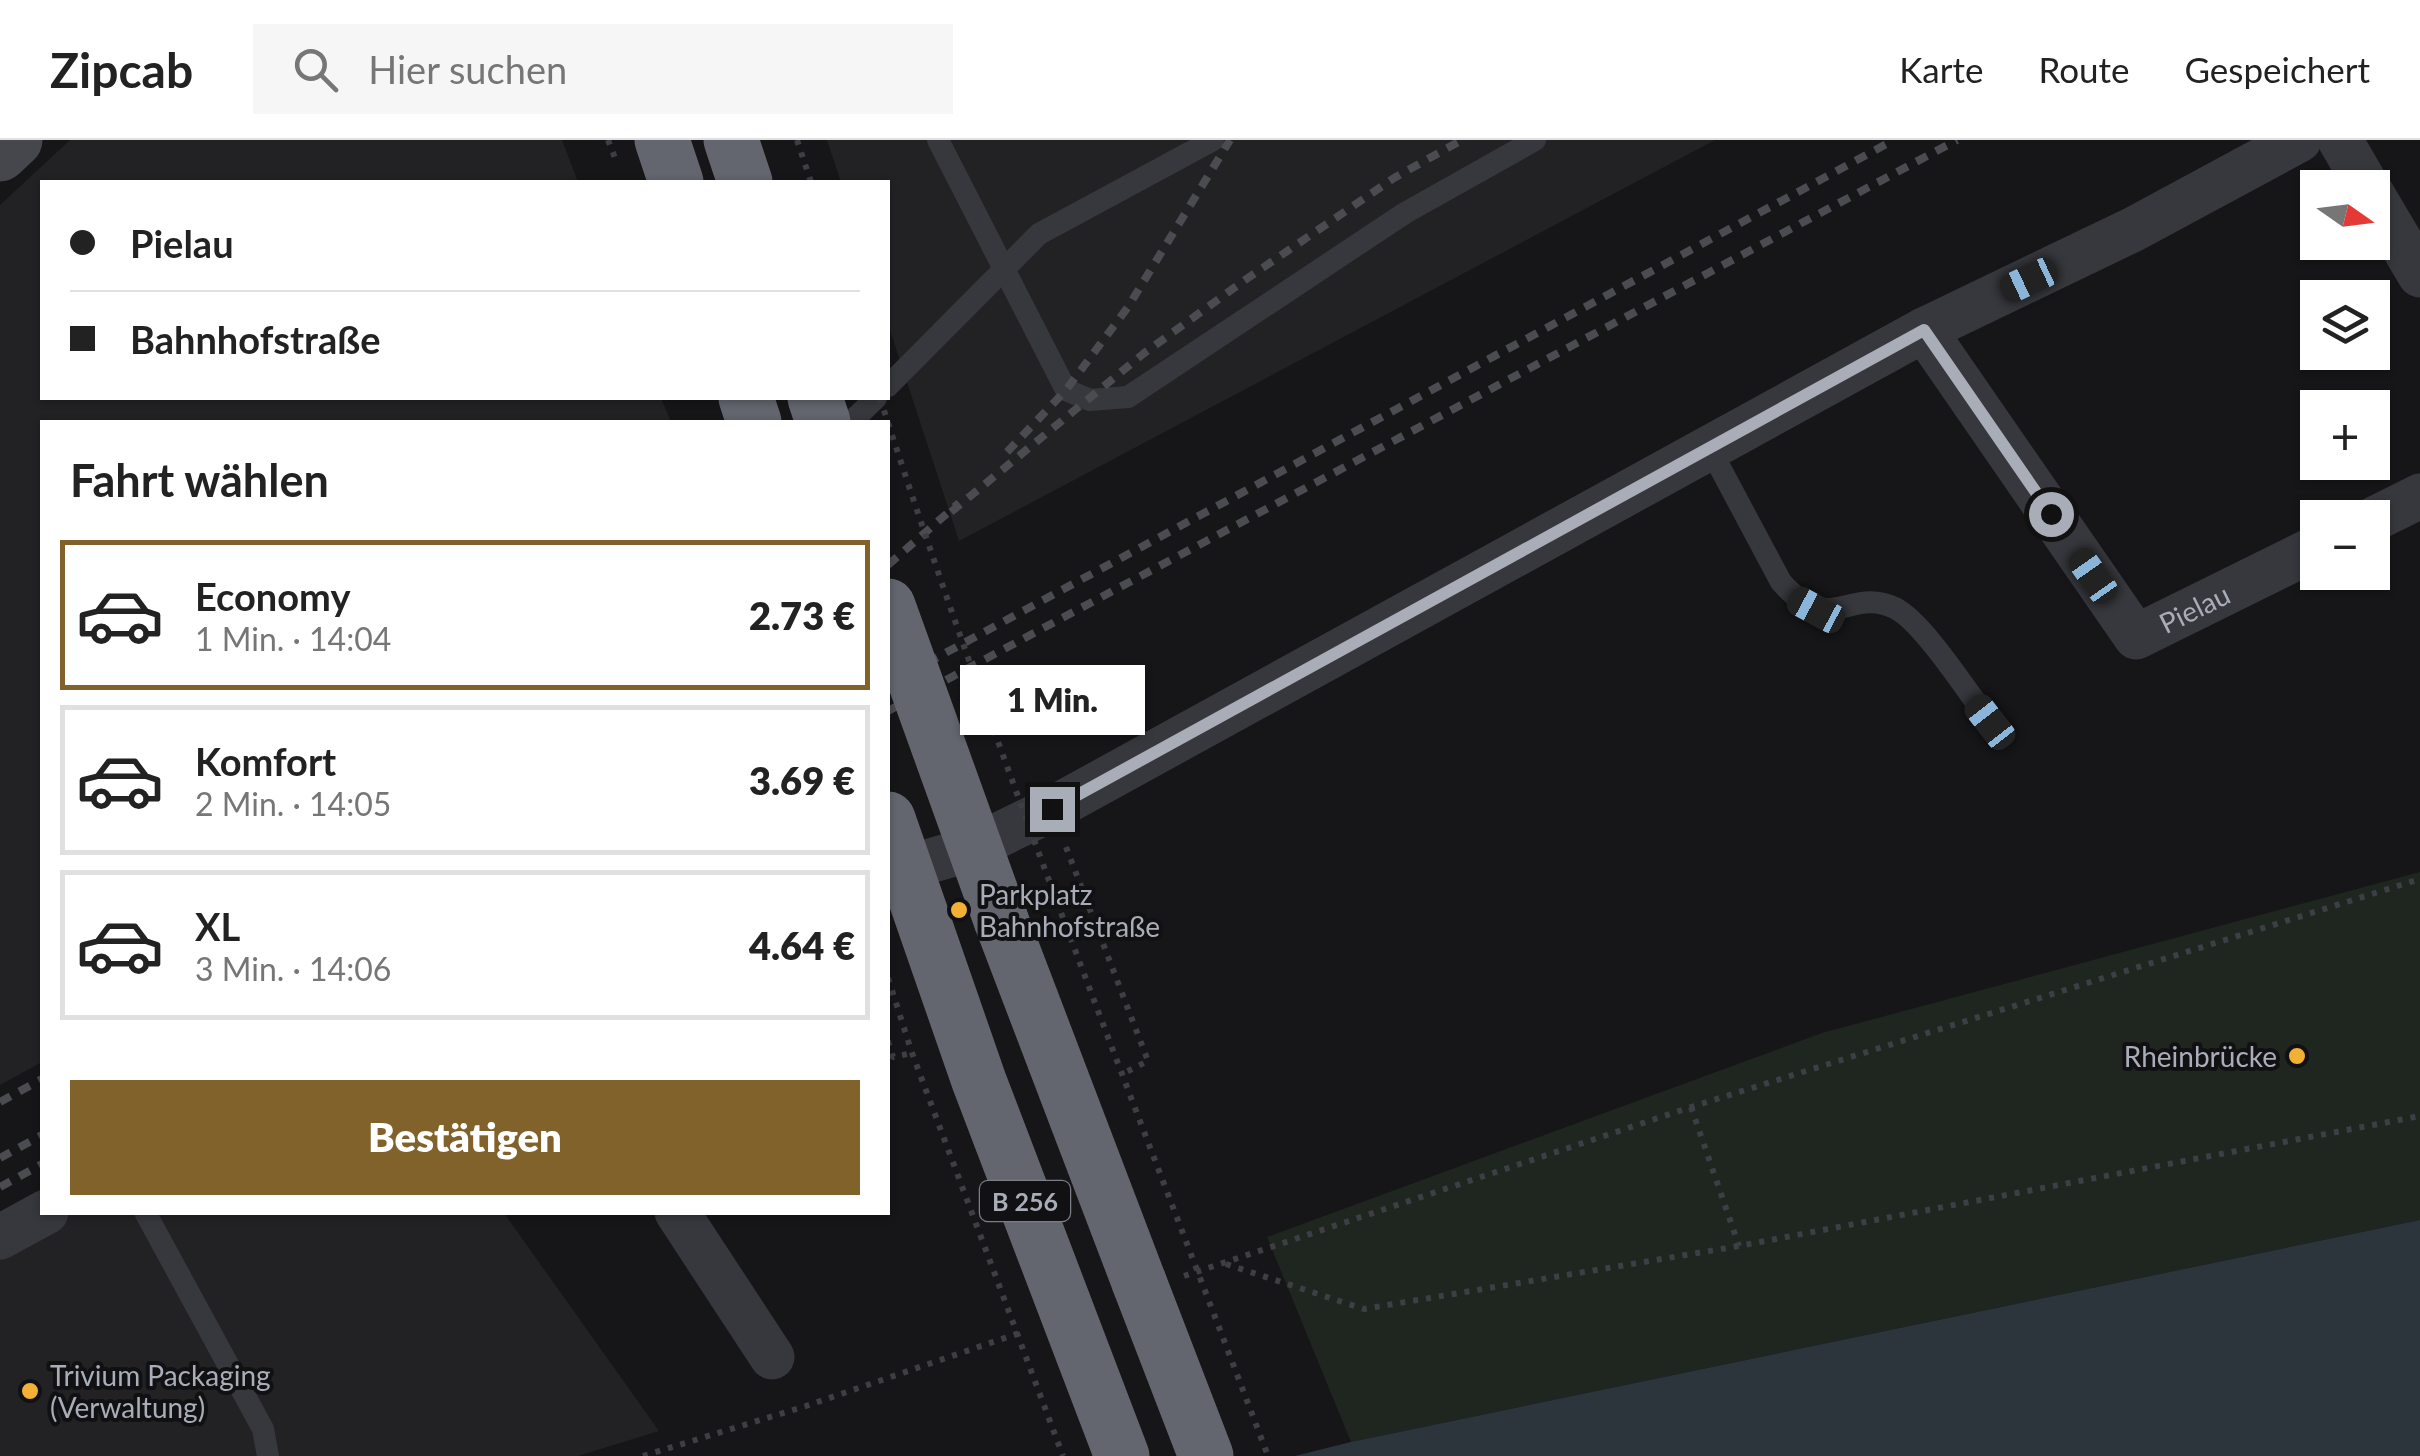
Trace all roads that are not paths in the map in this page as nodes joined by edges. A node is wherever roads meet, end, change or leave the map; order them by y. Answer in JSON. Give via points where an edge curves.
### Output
{"nodes":[{"id":1,"x":15,"y":140,"type":"edge"},
{"id":2,"x":662,"y":140,"type":"edge"},
{"id":3,"x":731,"y":140,"type":"edge"},
{"id":4,"x":938,"y":140,"type":"edge"},
{"id":5,"x":1213,"y":140,"type":"edge"},
{"id":6,"x":1535,"y":140,"type":"edge"},
{"id":7,"x":2299,"y":140,"type":"edge"},
{"id":8,"x":2340,"y":140,"type":"edge"},
{"id":9,"x":0,"y":154,"type":"edge"},
{"id":10,"x":2358,"y":170,"type":"edge"},
{"id":11,"x":675,"y":180,"type":"edge"},
{"id":12,"x":744,"y":180,"type":"edge"},
{"id":13,"x":2390,"y":224,"type":"edge"},
{"id":14,"x":1004,"y":270,"type":"junction"},
{"id":15,"x":2420,"y":275,"type":"edge"},
{"id":16,"x":1924,"y":330,"type":"junction"},
{"id":17,"x":890,"y":384,"type":"edge"},
{"id":18,"x":876,"y":400,"type":"edge"},
{"id":19,"x":853,"y":420,"type":"edge"},
{"id":20,"x":1709,"y":447,"type":"junction"},
{"id":21,"x":2420,"y":496,"type":"edge"},
{"id":22,"x":2390,"y":511,"type":"edge"},
{"id":23,"x":2300,"y":556,"type":"edge"},
{"id":24,"x":890,"y":612,"type":"edge"},
{"id":25,"x":1990,"y":722,"type":"dead end"},
{"id":26,"x":890,"y":825,"type":"edge"},
{"id":27,"x":890,"y":872,"type":"edge"},
{"id":28,"x":40,"y":1215,"type":"edge"},
{"id":29,"x":147,"y":1215,"type":"edge"},
{"id":30,"x":679,"y":1215,"type":"edge"},
{"id":31,"x":0,"y":1237,"type":"edge"},
{"id":32,"x":772,"y":1357,"type":"dead end"},
{"id":33,"x":268,"y":1456,"type":"edge"},
{"id":34,"x":1122,"y":1456,"type":"edge"},
{"id":35,"x":1206,"y":1456,"type":"edge"}],
"edges":[{"from":1,"to":9,"type":"main road"},
{"from":2,"to":11,"type":"highway"},
{"from":3,"to":12,"type":"highway"},
{"from":4,"to":14,"type":"lane"},
{"from":5,"to":14,"type":"lane","via":[[1038,234]]},
{"from":6,"to":14,"type":"lane","via":[[1405,213],[1128,397],[1090,400],[1066,390]]},
{"from":7,"to":16,"type":"street","via":[[2134,230]]},
{"from":8,"to":10,"type":"street"},
{"from":13,"to":15,"type":"street"},
{"from":14,"to":17,"type":"lane"},
{"from":16,"to":20,"type":"street"},
{"from":16,"to":23,"type":"street","name":"Pielau","via":[[2136,637]]},
{"from":18,"to":19,"type":"lane"},
{"from":20,"to":25,"type":"lane","via":[[1797,600],[1816,610],[1896,608]]},
{"from":20,"to":27,"type":"street","via":[[1052,809],[968,850]]},
{"from":21,"to":22,"type":"street"},
{"from":24,"to":35,"type":"highway","number":"B 256","bridge":true},
{"from":26,"to":34,"type":"highway","number":"B 256","bridge":true},
{"from":28,"to":31,"type":"street"},
{"from":29,"to":33,"type":"lane","via":[[263,1428]]},
{"from":30,"to":32,"type":"street"}]}
